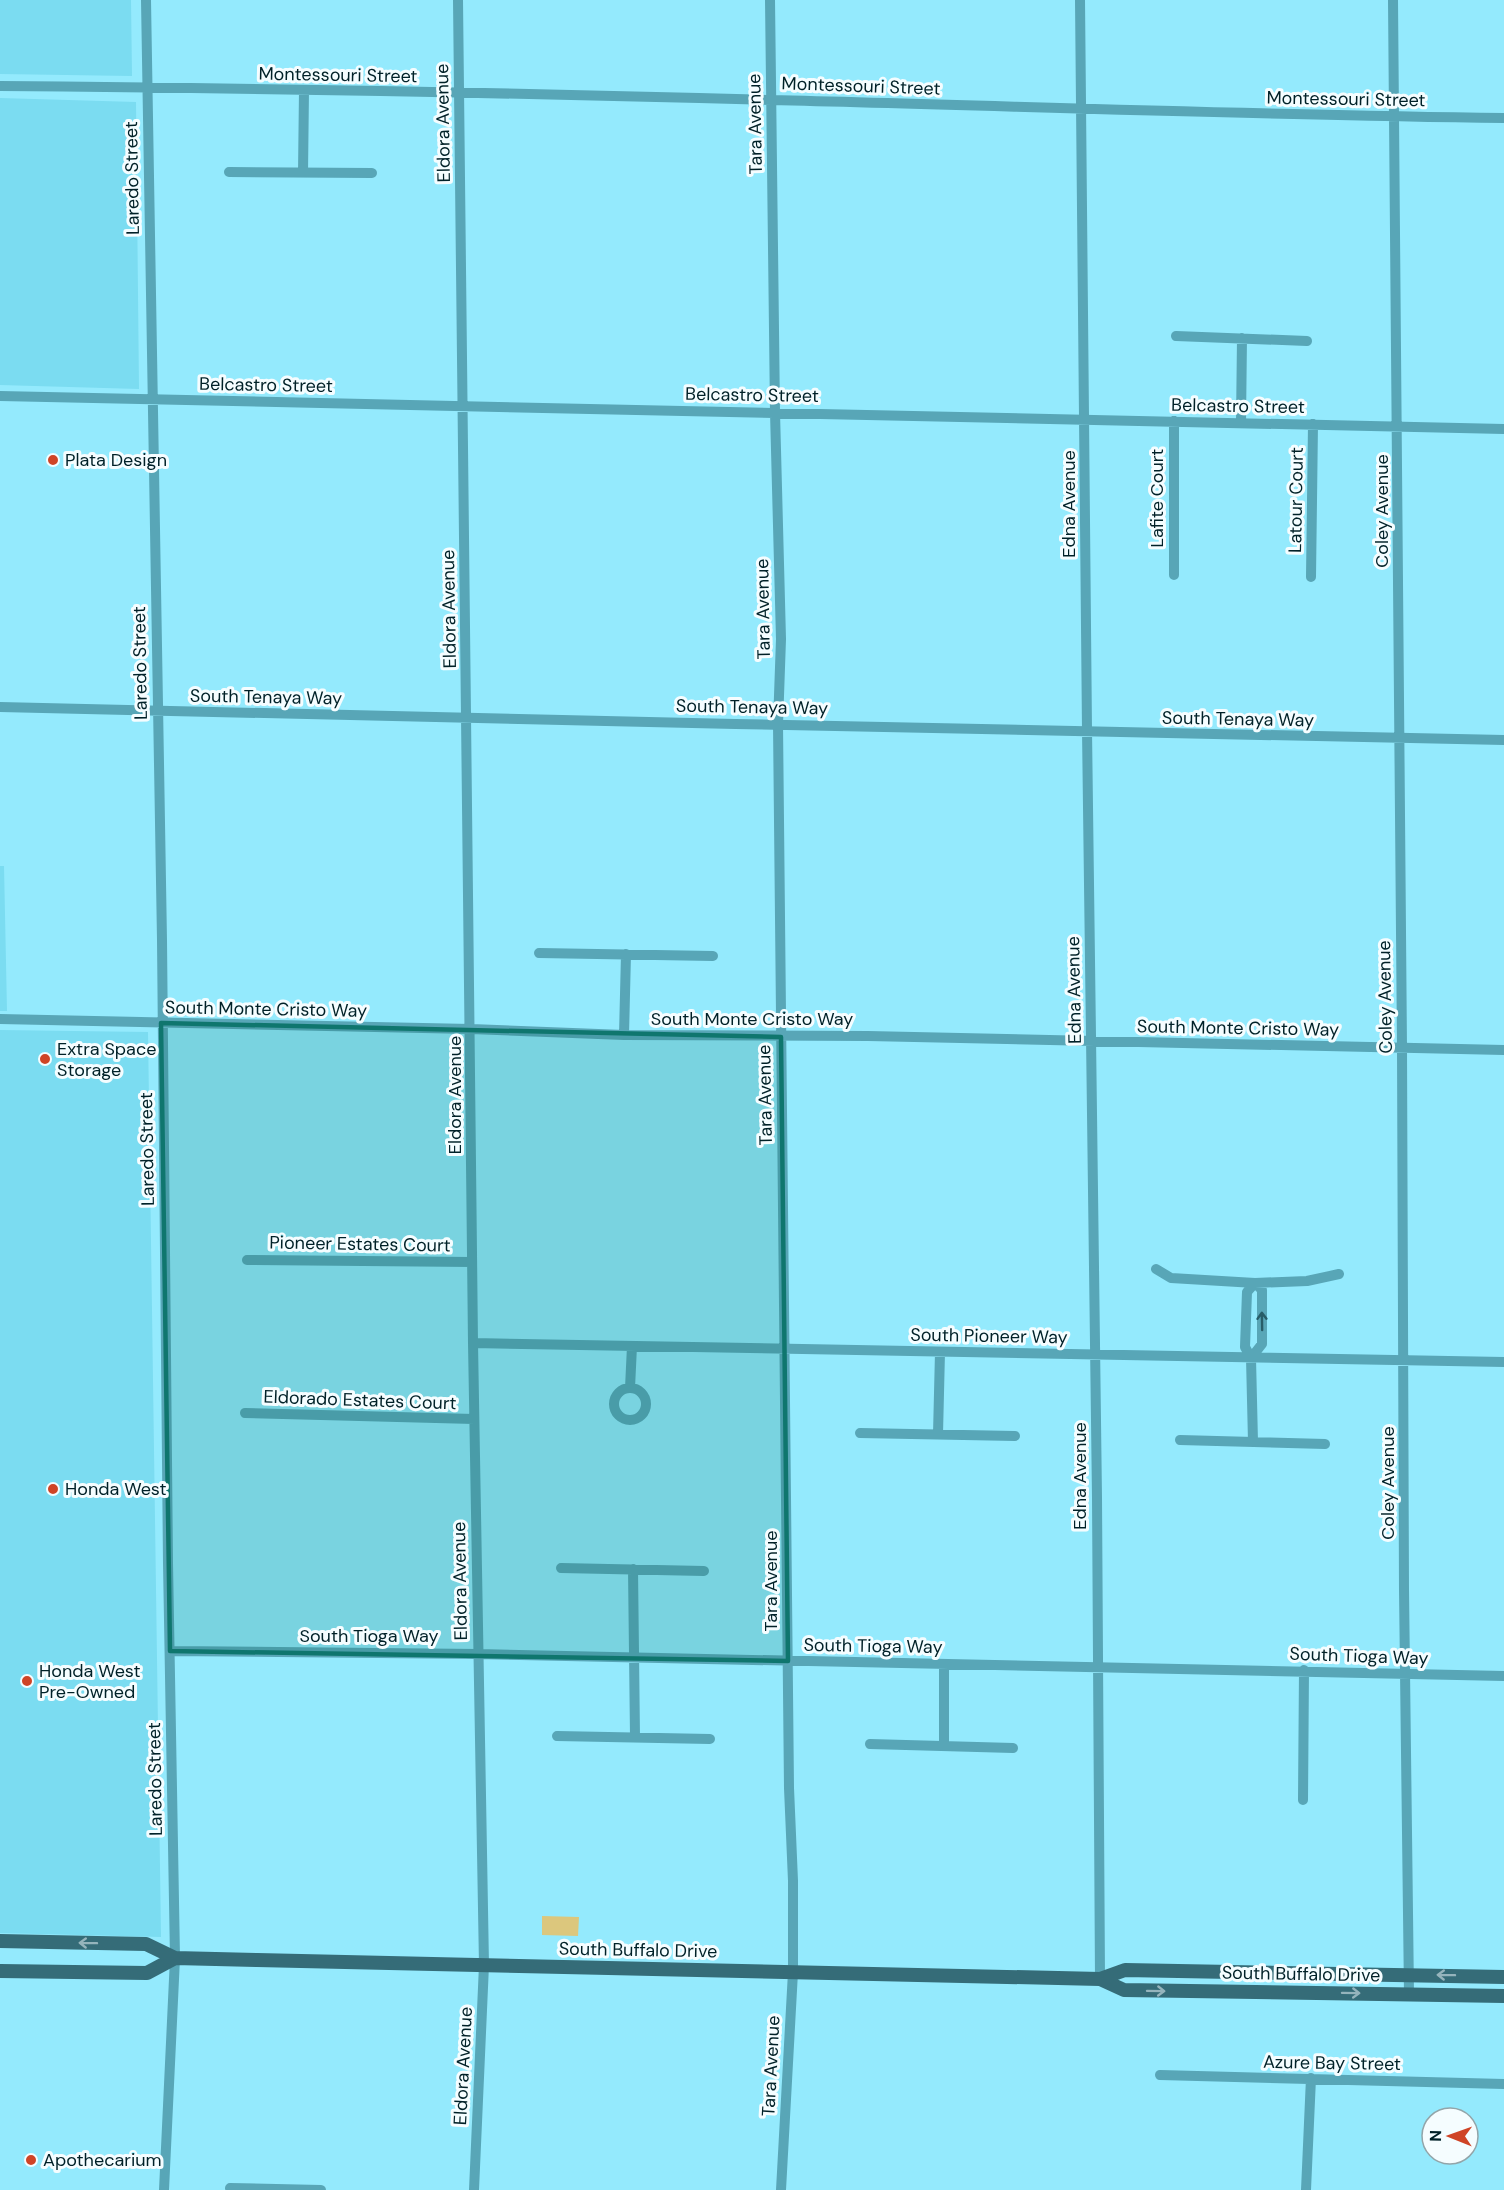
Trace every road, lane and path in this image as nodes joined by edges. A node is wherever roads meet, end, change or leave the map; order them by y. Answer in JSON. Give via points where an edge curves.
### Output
{"nodes":[{"id":1,"x":146,"y":0,"type":"edge"},
{"id":2,"x":458,"y":0,"type":"edge"},
{"id":3,"x":770,"y":0,"type":"edge"},
{"id":4,"x":1080,"y":0,"type":"edge"},
{"id":5,"x":1393,"y":0,"type":"edge"},
{"id":6,"x":0,"y":86,"type":"edge"},
{"id":7,"x":147,"y":87,"type":"junction"},
{"id":8,"x":304,"y":90,"type":"junction"},
{"id":9,"x":459,"y":94,"type":"junction"},
{"id":10,"x":771,"y":100,"type":"junction"},
{"id":11,"x":1081,"y":110,"type":"junction"},
{"id":12,"x":1394,"y":117,"type":"junction"},
{"id":13,"x":1504,"y":118,"type":"edge"},
{"id":14,"x":229,"y":172,"type":"dead end"},
{"id":15,"x":303,"y":173,"type":"junction"},
{"id":16,"x":372,"y":173,"type":"dead end"},
{"id":17,"x":1176,"y":336,"type":"dead end"},
{"id":18,"x":1242,"y":338,"type":"junction"},
{"id":19,"x":1307,"y":341,"type":"dead end"},
{"id":20,"x":0,"y":396,"type":"edge"},
{"id":21,"x":152,"y":399,"type":"junction"},
{"id":22,"x":464,"y":406,"type":"junction"},
{"id":23,"x":775,"y":412,"type":"junction"},
{"id":24,"x":1085,"y":419,"type":"junction"},
{"id":25,"x":1174,"y":421,"type":"junction"},
{"id":26,"x":1241,"y":423,"type":"junction"},
{"id":27,"x":1313,"y":424,"type":"junction"},
{"id":28,"x":1398,"y":426,"type":"junction"},
{"id":29,"x":1504,"y":429,"type":"edge"},
{"id":30,"x":1174,"y":575,"type":"dead end"},
{"id":31,"x":1311,"y":577,"type":"dead end"},
{"id":32,"x":0,"y":707,"type":"edge"},
{"id":33,"x":158,"y":711,"type":"junction"},
{"id":34,"x":467,"y":718,"type":"junction"},
{"id":35,"x":778,"y":724,"type":"junction"},
{"id":36,"x":1087,"y":730,"type":"junction"},
{"id":37,"x":1399,"y":738,"type":"junction"},
{"id":38,"x":1504,"y":740,"type":"edge"},
{"id":39,"x":539,"y":953,"type":"dead end"},
{"id":40,"x":626,"y":954,"type":"junction"},
{"id":41,"x":713,"y":956,"type":"dead end"},
{"id":42,"x":0,"y":1019,"type":"edge"},
{"id":43,"x":161,"y":1023,"type":"junction"},
{"id":44,"x":471,"y":1029,"type":"junction"},
{"id":45,"x":624,"y":1035,"type":"junction"},
{"id":46,"x":781,"y":1036,"type":"junction"},
{"id":47,"x":1092,"y":1042,"type":"junction"},
{"id":48,"x":1402,"y":1048,"type":"junction"},
{"id":49,"x":1504,"y":1050,"type":"edge"},
{"id":50,"x":247,"y":1260,"type":"dead end"},
{"id":51,"x":472,"y":1262,"type":"junction"},
{"id":52,"x":1156,"y":1269,"type":"dead end"},
{"id":53,"x":1339,"y":1274,"type":"dead end"},
{"id":54,"x":1255,"y":1282,"type":"junction"},
{"id":55,"x":473,"y":1343,"type":"junction"},
{"id":56,"x":632,"y":1346,"type":"junction"},
{"id":57,"x":784,"y":1349,"type":"junction"},
{"id":58,"x":940,"y":1352,"type":"junction"},
{"id":59,"x":1095,"y":1355,"type":"junction"},
{"id":60,"x":1251,"y":1358,"type":"junction"},
{"id":61,"x":1404,"y":1360,"type":"junction"},
{"id":62,"x":1504,"y":1362,"type":"edge"},
{"id":63,"x":630,"y":1388,"type":"dead end"},
{"id":64,"x":245,"y":1413,"type":"dead end"},
{"id":65,"x":474,"y":1419,"type":"junction"},
{"id":66,"x":860,"y":1433,"type":"dead end"},
{"id":67,"x":938,"y":1434,"type":"junction"},
{"id":68,"x":1015,"y":1436,"type":"dead end"},
{"id":69,"x":1180,"y":1440,"type":"dead end"},
{"id":70,"x":1253,"y":1442,"type":"junction"},
{"id":71,"x":1325,"y":1444,"type":"dead end"},
{"id":72,"x":561,"y":1568,"type":"dead end"},
{"id":73,"x":633,"y":1569,"type":"junction"},
{"id":74,"x":704,"y":1571,"type":"dead end"},
{"id":75,"x":170,"y":1651,"type":"junction"},
{"id":76,"x":478,"y":1654,"type":"junction"},
{"id":77,"x":634,"y":1657,"type":"junction"},
{"id":78,"x":788,"y":1661,"type":"junction"},
{"id":79,"x":944,"y":1665,"type":"junction"},
{"id":80,"x":1098,"y":1669,"type":"junction"},
{"id":81,"x":1304,"y":1670,"type":"junction"},
{"id":82,"x":1405,"y":1673,"type":"junction"},
{"id":83,"x":1504,"y":1676,"type":"edge"},
{"id":84,"x":557,"y":1736,"type":"dead end"},
{"id":85,"x":635,"y":1737,"type":"junction"},
{"id":86,"x":710,"y":1739,"type":"dead end"},
{"id":87,"x":870,"y":1744,"type":"dead end"},
{"id":88,"x":945,"y":1746,"type":"junction"},
{"id":89,"x":1013,"y":1748,"type":"dead end"},
{"id":90,"x":1303,"y":1800,"type":"dead end"},
{"id":91,"x":0,"y":1941,"type":"edge"},
{"id":92,"x":175,"y":1958,"type":"junction"},
{"id":93,"x":484,"y":1965,"type":"junction"},
{"id":94,"x":0,"y":1971,"type":"edge"},
{"id":95,"x":792,"y":1972,"type":"junction"},
{"id":96,"x":1409,"y":1975,"type":"junction"},
{"id":97,"x":1504,"y":1977,"type":"edge"},
{"id":98,"x":1100,"y":1979,"type":"junction"},
{"id":99,"x":1409,"y":1994,"type":"junction"},
{"id":100,"x":1504,"y":1996,"type":"edge"},
{"id":101,"x":1160,"y":2075,"type":"dead end"},
{"id":102,"x":1311,"y":2078,"type":"junction"},
{"id":103,"x":1504,"y":2084,"type":"edge"},
{"id":104,"x":230,"y":2188,"type":"dead end"},
{"id":105,"x":164,"y":2190,"type":"edge"},
{"id":106,"x":319,"y":2190,"type":"edge"},
{"id":107,"x":474,"y":2190,"type":"edge"},
{"id":108,"x":781,"y":2190,"type":"edge"},
{"id":109,"x":1306,"y":2190,"type":"edge"}],
"edges":[{"from":1,"to":7,"type":"street","name":"Laredo Street"},
{"from":2,"to":9,"type":"street","name":"Eldora Avenue"},
{"from":3,"to":10,"type":"street","name":"Tara Avenue"},
{"from":4,"to":11,"type":"street","name":"Edna Avenue"},
{"from":5,"to":12,"type":"street","name":"Coley Avenue"},
{"from":6,"to":7,"type":"street","name":"Montessouri Street"},
{"from":7,"to":8,"type":"street","name":"Montessouri Street"},
{"from":7,"to":21,"type":"street","name":"Laredo Street"},
{"from":8,"to":9,"type":"street","name":"Montessouri Street"},
{"from":8,"to":15,"type":"street"},
{"from":9,"to":10,"type":"street","name":"Montessouri Street"},
{"from":9,"to":22,"type":"street","name":"Eldora Avenue"},
{"from":10,"to":11,"type":"street","name":"Montessouri Street"},
{"from":10,"to":23,"type":"street","name":"Tara Avenue"},
{"from":11,"to":12,"type":"street","name":"Montessouri Street"},
{"from":11,"to":24,"type":"street","name":"Edna Avenue"},
{"from":12,"to":13,"type":"street","name":"Montessouri Street"},
{"from":12,"to":28,"type":"street","name":"Coley Avenue"},
{"from":14,"to":15,"type":"street"},
{"from":15,"to":16,"type":"street"},
{"from":17,"to":18,"type":"street"},
{"from":18,"to":19,"type":"street"},
{"from":18,"to":26,"type":"street"},
{"from":20,"to":21,"type":"street","name":"Belcastro Street"},
{"from":21,"to":22,"type":"street","name":"Belcastro Street"},
{"from":21,"to":33,"type":"street","name":"Laredo Street"},
{"from":22,"to":23,"type":"street","name":"Belcastro Street"},
{"from":22,"to":34,"type":"street","name":"Eldora Avenue"},
{"from":23,"to":24,"type":"street","name":"Belcastro Street"},
{"from":23,"to":35,"type":"street","name":"Tara Avenue","via":[[781,639]]},
{"from":24,"to":25,"type":"street","name":"Belcastro Street"},
{"from":24,"to":36,"type":"street","name":"Edna Avenue"},
{"from":25,"to":26,"type":"street","name":"Belcastro Street"},
{"from":25,"to":30,"type":"street","name":"Lafite Court"},
{"from":26,"to":27,"type":"street","name":"Belcastro Street"},
{"from":27,"to":28,"type":"street","name":"Belcastro Street"},
{"from":27,"to":31,"type":"street","name":"Latour Court"},
{"from":28,"to":29,"type":"street","name":"Belcastro Street"},
{"from":28,"to":37,"type":"street","name":"Coley Avenue"},
{"from":32,"to":33,"type":"street","name":"South Tenaya Way"},
{"from":33,"to":34,"type":"street","name":"South Tenaya Way"},
{"from":33,"to":43,"type":"street","name":"Laredo Street"},
{"from":34,"to":35,"type":"street","name":"South Tenaya Way"},
{"from":34,"to":44,"type":"street","name":"Eldora Avenue"},
{"from":35,"to":36,"type":"street","name":"South Tenaya Way"},
{"from":35,"to":46,"type":"street","name":"Tara Avenue"},
{"from":36,"to":37,"type":"street","name":"South Tenaya Way"},
{"from":36,"to":47,"type":"street","name":"Edna Avenue"},
{"from":37,"to":38,"type":"street","name":"South Tenaya Way"},
{"from":37,"to":48,"type":"street","name":"Coley Avenue"},
{"from":39,"to":40,"type":"street"},
{"from":40,"to":41,"type":"street"},
{"from":40,"to":45,"type":"street"},
{"from":42,"to":43,"type":"street","name":"South Monte Cristo Way"},
{"from":43,"to":44,"type":"street","name":"South Monte Cristo Way"},
{"from":43,"to":75,"type":"street","name":"Laredo Street"},
{"from":44,"to":45,"type":"street","name":"South Monte Cristo Way"},
{"from":44,"to":51,"type":"street","name":"Eldora Avenue"},
{"from":45,"to":46,"type":"street","name":"South Monte Cristo Way"},
{"from":46,"to":47,"type":"street","name":"South Monte Cristo Way"},
{"from":46,"to":57,"type":"street","name":"Tara Avenue"},
{"from":47,"to":48,"type":"street","name":"South Monte Cristo Way"},
{"from":47,"to":59,"type":"street","name":"Edna Avenue"},
{"from":48,"to":49,"type":"street","name":"South Monte Cristo Way"},
{"from":48,"to":61,"type":"street","name":"Coley Avenue"},
{"from":50,"to":51,"type":"street","name":"Pioneer Estates Court"},
{"from":51,"to":55,"type":"street","name":"Eldora Avenue"},
{"from":52,"to":54,"type":"street","via":[[1171,1278]]},
{"from":53,"to":54,"type":"street","via":[[1307,1281]]},
{"from":54,"to":60,"type":"street","via":[[1248,1292],[1245,1347]]},
{"from":60,"to":54,"type":"street","one_way":true,"via":[[1262,1344],[1262,1290]]},
{"from":55,"to":56,"type":"street","name":"South Pioneer Way"},
{"from":55,"to":65,"type":"street","name":"Eldora Avenue"},
{"from":56,"to":57,"type":"street","name":"South Pioneer Way"},
{"from":56,"to":63,"type":"street"},
{"from":57,"to":58,"type":"street","name":"South Pioneer Way"},
{"from":57,"to":78,"type":"street","name":"Tara Avenue"},
{"from":58,"to":59,"type":"street","name":"South Pioneer Way"},
{"from":58,"to":67,"type":"street"},
{"from":59,"to":60,"type":"street","name":"South Pioneer Way"},
{"from":59,"to":80,"type":"street","name":"Edna Avenue"},
{"from":60,"to":61,"type":"street","name":"South Pioneer Way"},
{"from":60,"to":70,"type":"street"},
{"from":61,"to":62,"type":"street","name":"South Pioneer Way"},
{"from":61,"to":82,"type":"street","name":"Coley Avenue"},
{"from":64,"to":65,"type":"street","name":"Eldorado Estates Court"},
{"from":65,"to":76,"type":"street","name":"Eldora Avenue"},
{"from":66,"to":67,"type":"street"},
{"from":67,"to":68,"type":"street"},
{"from":69,"to":70,"type":"street"},
{"from":70,"to":71,"type":"street"},
{"from":72,"to":73,"type":"street"},
{"from":73,"to":74,"type":"street"},
{"from":73,"to":77,"type":"street"},
{"from":75,"to":76,"type":"street","name":"South Tioga Way"},
{"from":75,"to":92,"type":"street","name":"Laredo Street"},
{"from":76,"to":77,"type":"street","name":"South Tioga Way"},
{"from":76,"to":93,"type":"street","name":"Eldora Avenue"},
{"from":77,"to":78,"type":"street","name":"South Tioga Way"},
{"from":77,"to":85,"type":"street"},
{"from":78,"to":79,"type":"street","name":"South Tioga Way"},
{"from":78,"to":95,"type":"street","name":"Tara Avenue"},
{"from":79,"to":80,"type":"street","name":"South Tioga Way"},
{"from":79,"to":88,"type":"street"},
{"from":80,"to":81,"type":"street","name":"South Tioga Way"},
{"from":80,"to":98,"type":"street","name":"Edna Avenue"},
{"from":81,"to":82,"type":"street","name":"South Tioga Way"},
{"from":81,"to":90,"type":"street"},
{"from":82,"to":83,"type":"street","name":"South Tioga Way"},
{"from":82,"to":96,"type":"street","name":"Coley Avenue"},
{"from":84,"to":85,"type":"street"},
{"from":85,"to":86,"type":"street"},
{"from":87,"to":88,"type":"street"},
{"from":88,"to":89,"type":"street"},
{"from":92,"to":91,"type":"main road","name":"South Buffalo Drive","one_way":true,"via":[[146,1944]]},
{"from":92,"to":93,"type":"main road","name":"South Buffalo Drive"},
{"from":92,"to":94,"type":"main road","name":"South Buffalo Drive","via":[[147,1973]]},
{"from":92,"to":105,"type":"street","name":"Laredo Street"},
{"from":93,"to":95,"type":"main road","name":"South Buffalo Drive"},
{"from":93,"to":107,"type":"street","name":"Eldora Avenue"},
{"from":95,"to":98,"type":"main road","name":"South Buffalo Drive"},
{"from":95,"to":108,"type":"street","name":"Tara Avenue"},
{"from":97,"to":96,"type":"main road","name":"South Buffalo Drive","one_way":true},
{"from":96,"to":98,"type":"main road","name":"South Buffalo Drive","via":[[1125,1970]]},
{"from":96,"to":99,"type":"street","name":"Coley Avenue"},
{"from":98,"to":99,"type":"main road","name":"South Buffalo Drive","one_way":true,"via":[[1124,1990]]},
{"from":99,"to":100,"type":"main road","name":"South Buffalo Drive"},
{"from":101,"to":102,"type":"street","name":"Azure Bay Street"},
{"from":102,"to":103,"type":"street","name":"Azure Bay Street"},
{"from":102,"to":109,"type":"street"},
{"from":104,"to":106,"type":"street"}]}
